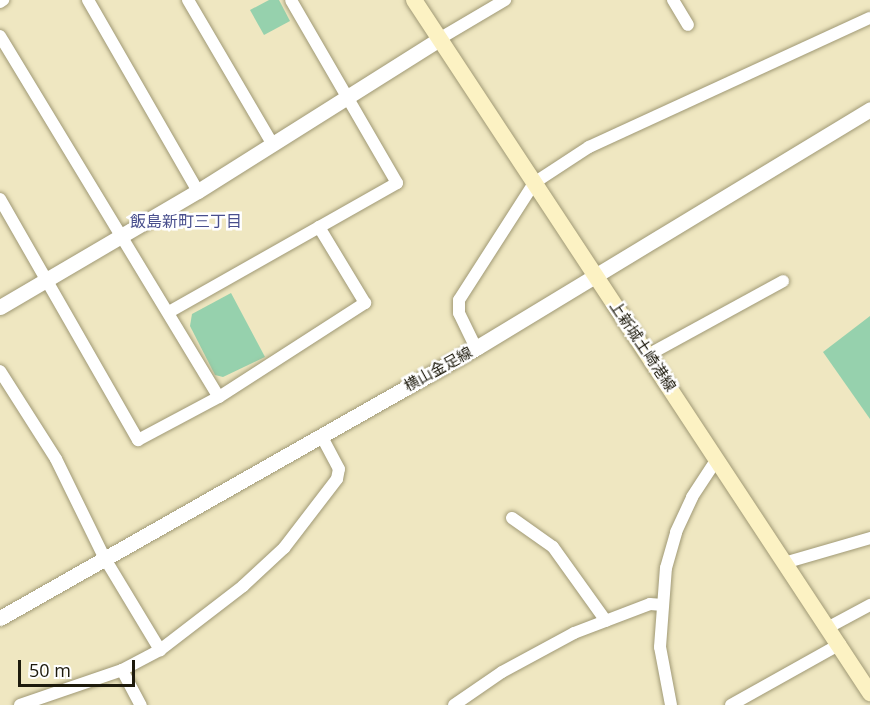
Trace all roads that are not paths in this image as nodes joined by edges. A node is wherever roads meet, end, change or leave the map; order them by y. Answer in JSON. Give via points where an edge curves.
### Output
{"nodes":[{"id":1,"x":88,"y":0,"type":"edge"},
{"id":2,"x":188,"y":0,"type":"edge"},
{"id":3,"x":291,"y":0,"type":"edge"},
{"id":4,"x":414,"y":0,"type":"edge"},
{"id":5,"x":505,"y":0,"type":"edge"},
{"id":6,"x":673,"y":0,"type":"edge"},
{"id":7,"x":870,"y":18,"type":"edge"},
{"id":8,"x":688,"y":25,"type":"dead end"},
{"id":9,"x":0,"y":36,"type":"edge"},
{"id":10,"x":439,"y":39,"type":"junction"},
{"id":11,"x":348,"y":95,"type":"junction"},
{"id":12,"x":870,"y":109,"type":"edge"},
{"id":13,"x":272,"y":143,"type":"junction"},
{"id":14,"x":534,"y":183,"type":"junction"},
{"id":15,"x":198,"y":191,"type":"junction"},
{"id":16,"x":0,"y":199,"type":"edge"},
{"id":17,"x":319,"y":227,"type":"junction"},
{"id":18,"x":120,"y":235,"type":"junction"},
{"id":19,"x":593,"y":274,"type":"junction"},
{"id":20,"x":46,"y":279,"type":"junction"},
{"id":21,"x":783,"y":281,"type":"dead end"},
{"id":22,"x":0,"y":307,"type":"edge"},
{"id":23,"x":169,"y":312,"type":"junction"},
{"id":24,"x":476,"y":348,"type":"junction"},
{"id":25,"x":648,"y":355,"type":"junction"},
{"id":26,"x":0,"y":371,"type":"edge"},
{"id":27,"x":219,"y":397,"type":"junction"},
{"id":28,"x":321,"y":435,"type":"junction"},
{"id":29,"x":717,"y":459,"type":"junction"},
{"id":30,"x":512,"y":519,"type":"dead end"},
{"id":31,"x":870,"y":538,"type":"edge"},
{"id":32,"x":104,"y":557,"type":"junction"},
{"id":33,"x":784,"y":563,"type":"junction"},
{"id":34,"x":663,"y":605,"type":"junction"},
{"id":35,"x":870,"y":605,"type":"edge"},
{"id":36,"x":0,"y":618,"type":"edge"},
{"id":37,"x":606,"y":621,"type":"junction"},
{"id":38,"x":829,"y":627,"type":"junction"},
{"id":39,"x":840,"y":644,"type":"junction"},
{"id":40,"x":160,"y":650,"type":"junction"},
{"id":41,"x":122,"y":670,"type":"junction"},
{"id":42,"x":870,"y":693,"type":"edge"},
{"id":43,"x":20,"y":705,"type":"edge"},
{"id":44,"x":141,"y":705,"type":"edge"},
{"id":45,"x":454,"y":705,"type":"edge"},
{"id":46,"x":671,"y":705,"type":"edge"},
{"id":47,"x":731,"y":705,"type":"edge"}],
"edges":[{"from":1,"to":15,"type":"street"},
{"from":2,"to":13,"type":"street"},
{"from":3,"to":11,"type":"street"},
{"from":4,"to":10,"type":"main road","name":"上新城土崎港線"},
{"from":5,"to":10,"type":"street"},
{"from":6,"to":8,"type":"street"},
{"from":7,"to":14,"type":"street","via":[[589,147]]},
{"from":9,"to":18,"type":"street"},
{"from":10,"to":11,"type":"street"},
{"from":10,"to":14,"type":"main road","name":"上新城土崎港線"},
{"from":11,"to":13,"type":"street"},
{"from":11,"to":17,"type":"street","via":[[397,183]]},
{"from":12,"to":19,"type":"street","name":"横山金足線"},
{"from":13,"to":15,"type":"street"},
{"from":14,"to":19,"type":"main road","name":"上新城土崎港線"},
{"from":14,"to":24,"type":"street","via":[[459,300],[459,314]]},
{"from":15,"to":18,"type":"street"},
{"from":16,"to":20,"type":"street"},
{"from":17,"to":23,"type":"street"},
{"from":17,"to":27,"type":"street","via":[[365,303]]},
{"from":18,"to":20,"type":"street"},
{"from":18,"to":23,"type":"street"},
{"from":19,"to":24,"type":"street","name":"横山金足線"},
{"from":19,"to":25,"type":"main road","name":"上新城土崎港線"},
{"from":20,"to":22,"type":"street"},
{"from":20,"to":27,"type":"street","via":[[138,440]]},
{"from":21,"to":25,"type":"street"},
{"from":23,"to":27,"type":"street"},
{"from":24,"to":28,"type":"street","name":"横山金足線"},
{"from":25,"to":29,"type":"main road","name":"上新城土崎港線"},
{"from":26,"to":32,"type":"street","via":[[56,459]]},
{"from":28,"to":32,"type":"street","name":"横山金足線"},
{"from":28,"to":40,"type":"street","via":[[339,469],[337,479],[284,548],[243,586]]},
{"from":29,"to":33,"type":"main road","name":"上新城土崎港線"},
{"from":29,"to":34,"type":"street","via":[[692,497],[676,532],[666,568]]},
{"from":30,"to":37,"type":"street","via":[[553,547]]},
{"from":31,"to":33,"type":"street"},
{"from":32,"to":36,"type":"street","name":"横山金足線"},
{"from":32,"to":40,"type":"street"},
{"from":33,"to":38,"type":"main road","name":"上新城土崎港線"},
{"from":34,"to":37,"type":"street","via":[[650,604]]},
{"from":34,"to":46,"type":"street","via":[[660,647]]},
{"from":35,"to":38,"type":"street"},
{"from":37,"to":45,"type":"street","via":[[574,633],[502,672]]},
{"from":38,"to":39,"type":"main road","name":"上新城土崎港線"},
{"from":39,"to":42,"type":"main road","name":"上新城土崎港線"},
{"from":39,"to":47,"type":"street"},
{"from":40,"to":41,"type":"street"},
{"from":41,"to":43,"type":"street"},
{"from":41,"to":44,"type":"street"}]}
